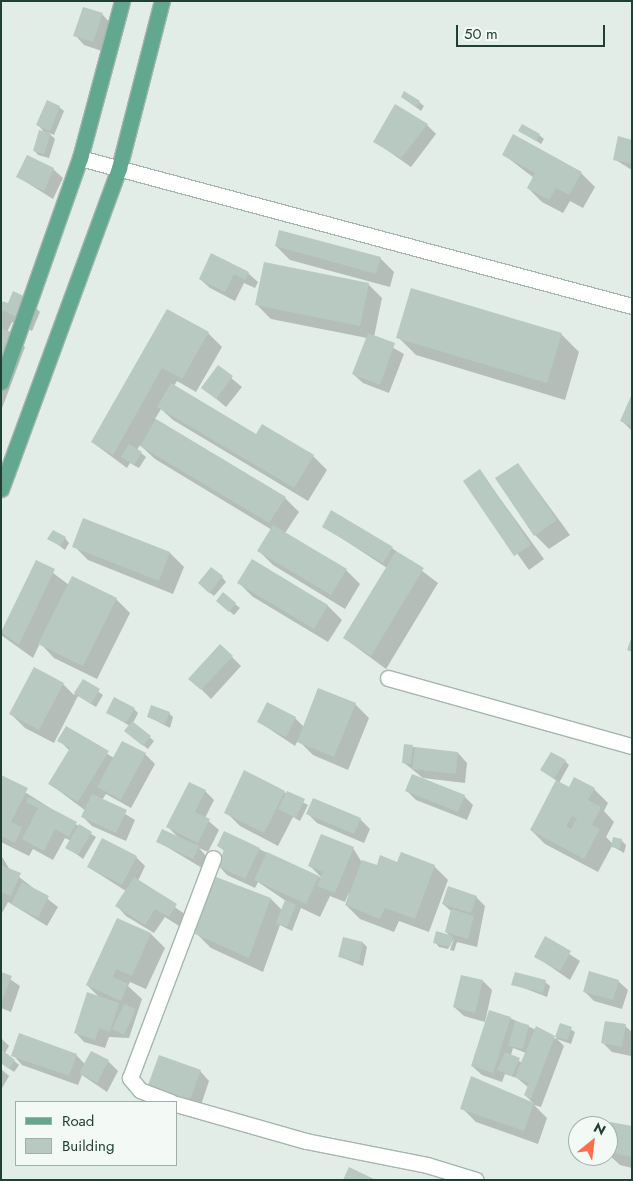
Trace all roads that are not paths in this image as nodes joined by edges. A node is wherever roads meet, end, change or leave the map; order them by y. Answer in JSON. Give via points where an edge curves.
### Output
{"nodes":[{"id":1,"x":122,"y":1,"type":"edge"},
{"id":2,"x":162,"y":1,"type":"edge"},
{"id":3,"x":80,"y":158,"type":"junction"},
{"id":4,"x":119,"y":168,"type":"junction"},
{"id":5,"x":632,"y":306,"type":"edge"},
{"id":6,"x":1,"y":382,"type":"edge"},
{"id":7,"x":1,"y":490,"type":"edge"},
{"id":8,"x":388,"y":678,"type":"dead end"},
{"id":9,"x":632,"y":746,"type":"edge"},
{"id":10,"x":213,"y":858,"type":"dead end"},
{"id":11,"x":168,"y":1101,"type":"edge"},
{"id":12,"x":178,"y":1105,"type":"edge"},
{"id":13,"x":476,"y":1180,"type":"edge"}],
"edges":[{"from":1,"to":3,"type":"main road"},
{"from":2,"to":4,"type":"main road"},
{"from":3,"to":4,"type":"street"},
{"from":3,"to":6,"type":"main road"},
{"from":4,"to":5,"type":"street"},
{"from":4,"to":7,"type":"main road"},
{"from":8,"to":9,"type":"street"},
{"from":10,"to":11,"type":"street","via":[[130,1078],[140,1090]]},
{"from":12,"to":13,"type":"street","via":[[306,1141],[427,1165]]}]}
